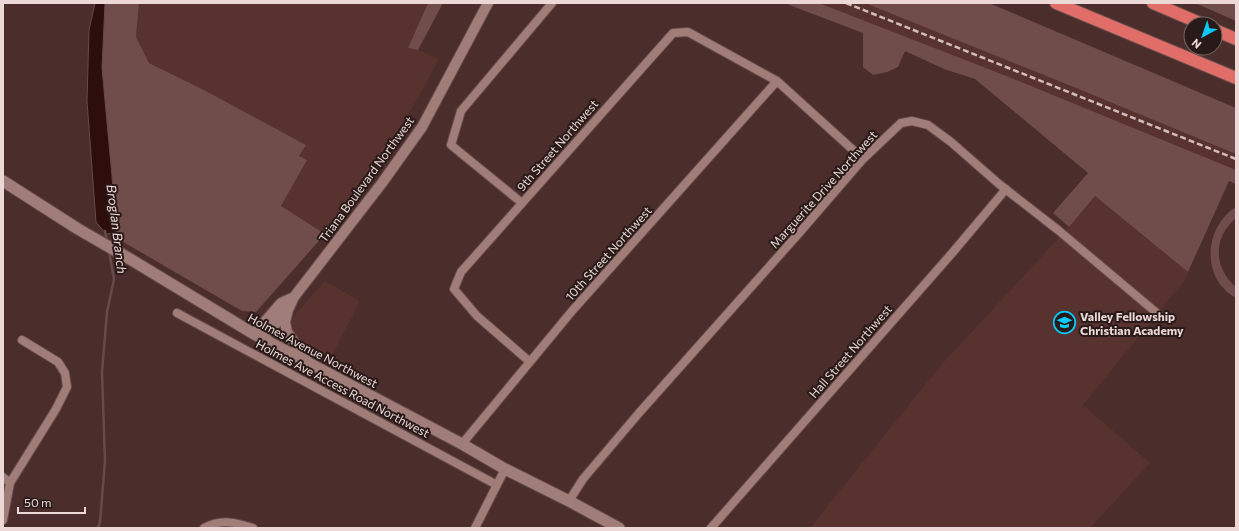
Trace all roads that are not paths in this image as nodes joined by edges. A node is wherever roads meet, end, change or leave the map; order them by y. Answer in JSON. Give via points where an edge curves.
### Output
{"nodes":[{"id":1,"x":488,"y":3,"type":"edge"},
{"id":2,"x":552,"y":3,"type":"edge"},
{"id":3,"x":1056,"y":3,"type":"edge"},
{"id":4,"x":1153,"y":3,"type":"edge"},
{"id":5,"x":1183,"y":16,"type":"edge"},
{"id":6,"x":1223,"y":33,"type":"edge"},
{"id":7,"x":1236,"y":39,"type":"edge"},
{"id":8,"x":1236,"y":78,"type":"edge"},
{"id":9,"x":777,"y":81,"type":"junction"},
{"id":10,"x":863,"y":159,"type":"junction"},
{"id":11,"x":3,"y":181,"type":"edge"},
{"id":12,"x":1006,"y":190,"type":"junction"},
{"id":13,"x":522,"y":203,"type":"junction"},
{"id":14,"x":294,"y":297,"type":"junction"},
{"id":15,"x":288,"y":310,"type":"junction"},
{"id":16,"x":177,"y":313,"type":"dead end"},
{"id":17,"x":1158,"y":314,"type":"dead end"},
{"id":18,"x":258,"y":337,"type":"junction"},
{"id":19,"x":22,"y":340,"type":"dead end"},
{"id":20,"x":309,"y":362,"type":"junction"},
{"id":21,"x":530,"y":362,"type":"junction"},
{"id":22,"x":462,"y":444,"type":"junction"},
{"id":23,"x":505,"y":469,"type":"junction"},
{"id":24,"x":3,"y":477,"type":"edge"},
{"id":25,"x":10,"y":483,"type":"junction"},
{"id":26,"x":497,"y":485,"type":"junction"},
{"id":27,"x":569,"y":501,"type":"junction"},
{"id":28,"x":3,"y":520,"type":"edge"},
{"id":29,"x":204,"y":528,"type":"edge"},
{"id":30,"x":253,"y":528,"type":"edge"},
{"id":31,"x":475,"y":528,"type":"edge"},
{"id":32,"x":619,"y":528,"type":"edge"},
{"id":33,"x":711,"y":528,"type":"edge"}],
"edges":[{"from":1,"to":14,"type":"street","name":"Triana Boulevard Northwest","via":[[422,127]]},
{"from":2,"to":13,"type":"street","via":[[461,111],[451,145]]},
{"from":3,"to":8,"type":"highway"},
{"from":4,"to":5,"type":"highway"},
{"from":6,"to":7,"type":"highway"},
{"from":9,"to":10,"type":"street"},
{"from":9,"to":13,"type":"street","name":"9th Street Northwest","via":[[688,32],[674,33]]},
{"from":9,"to":21,"type":"street","name":"10th Street Northwest"},
{"from":10,"to":12,"type":"street","name":"Marguerite Drive Northwest","via":[[901,123],[912,121],[928,125]]},
{"from":10,"to":27,"type":"street","name":"Marguerite Drive Northwest","via":[[628,425],[583,479]]},
{"from":11,"to":18,"type":"main road","name":"Holmes Avenue Northwest"},
{"from":12,"to":17,"type":"street","name":"Marguerite Drive Northwest"},
{"from":12,"to":33,"type":"street","name":"Hall Street Northwest"},
{"from":13,"to":21,"type":"street","name":"9th Street Northwest","via":[[461,272],[454,288],[477,316]]},
{"from":14,"to":15,"type":"street","name":"Triana Boulevard Northwest"},
{"from":14,"to":18,"type":"street","via":[[281,303]]},
{"from":15,"to":18,"type":"street","name":"Triana Boulevard Northwest"},
{"from":15,"to":20,"type":"street","via":[[285,322],[287,332]]},
{"from":16,"to":26,"type":"street","name":"Holmes Ave Access Road Northwest"},
{"from":18,"to":20,"type":"main road","name":"Holmes Avenue Northwest"},
{"from":19,"to":25,"type":"street","via":[[58,362],[65,374],[67,387]]},
{"from":20,"to":22,"type":"main road","name":"Holmes Avenue Northwest"},
{"from":21,"to":22,"type":"street","name":"10th Street Northwest"},
{"from":22,"to":23,"type":"main road","name":"Holmes Avenue Northwest"},
{"from":23,"to":26,"type":"street"},
{"from":23,"to":27,"type":"main road","name":"Holmes Avenue Northwest"},
{"from":24,"to":25,"type":"street"},
{"from":25,"to":28,"type":"street"},
{"from":26,"to":31,"type":"street"},
{"from":27,"to":32,"type":"main road","name":"Holmes Avenue Northwest"},
{"from":29,"to":30,"type":"street","via":[[212,523],[236,522]]}]}
